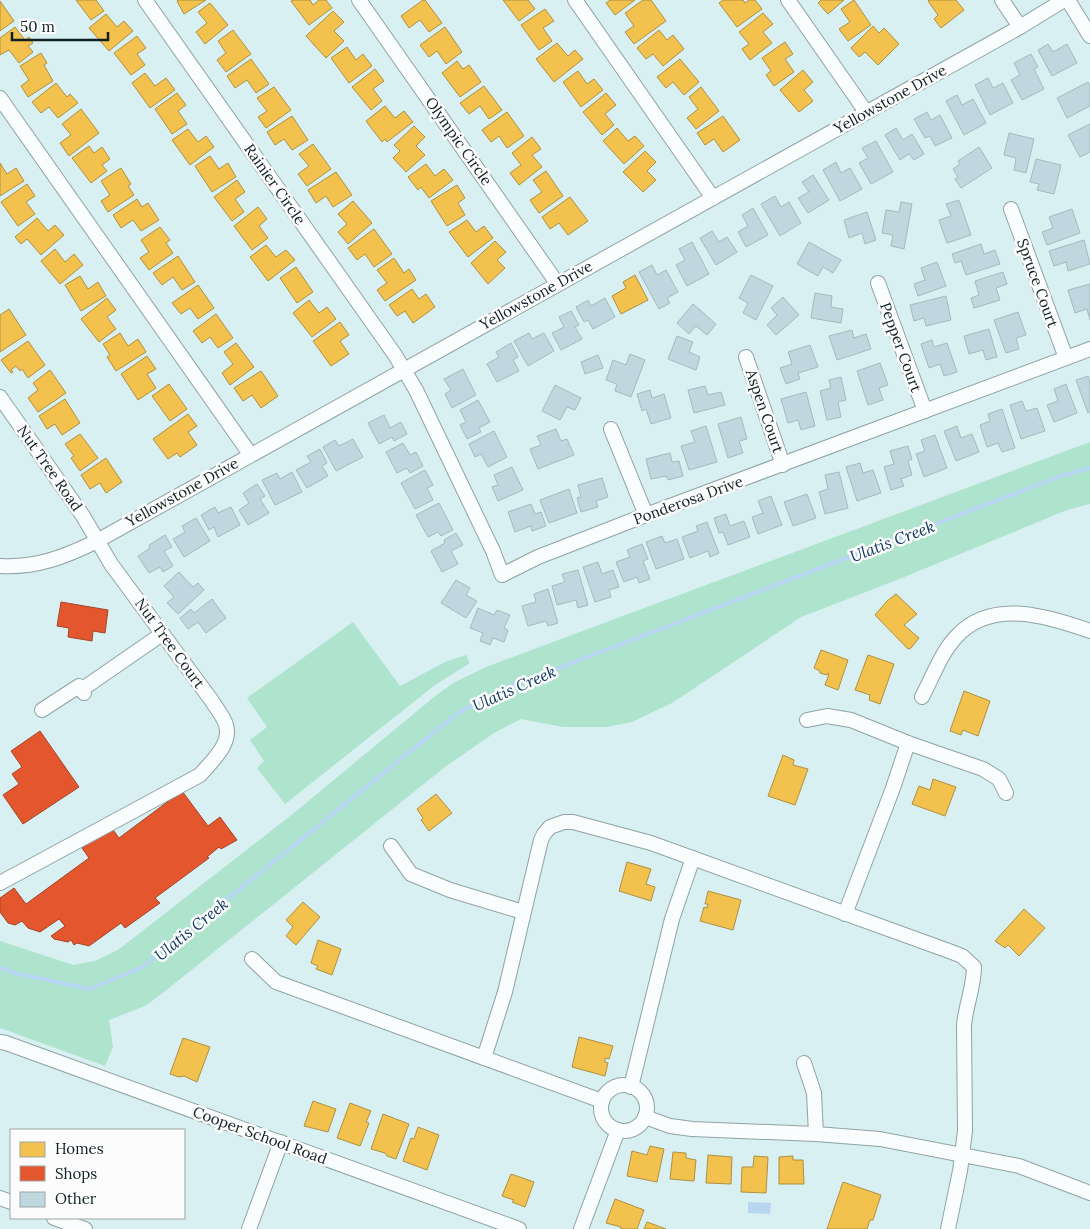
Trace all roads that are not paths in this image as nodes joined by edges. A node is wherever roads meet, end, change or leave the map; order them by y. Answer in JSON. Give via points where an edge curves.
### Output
{"nodes":[{"id":1,"x":145,"y":0,"type":"edge"},
{"id":2,"x":359,"y":0,"type":"edge"},
{"id":3,"x":575,"y":0,"type":"edge"},
{"id":4,"x":788,"y":0,"type":"edge"},
{"id":5,"x":1002,"y":0,"type":"edge"},
{"id":6,"x":1066,"y":0,"type":"edge"},
{"id":7,"x":1020,"y":27,"type":"junction"},
{"id":8,"x":1090,"y":36,"type":"edge"},
{"id":9,"x":0,"y":98,"type":"edge"},
{"id":10,"x":866,"y":112,"type":"junction"},
{"id":11,"x":713,"y":198,"type":"junction"},
{"id":12,"x":1011,"y":209,"type":"dead end"},
{"id":13,"x":558,"y":283,"type":"junction"},
{"id":14,"x":878,"y":283,"type":"dead end"},
{"id":15,"x":1090,"y":350,"type":"edge"},
{"id":16,"x":746,"y":357,"type":"dead end"},
{"id":17,"x":1066,"y":358,"type":"junction"},
{"id":18,"x":404,"y":369,"type":"junction"},
{"id":19,"x":0,"y":397,"type":"edge"},
{"id":20,"x":925,"y":411,"type":"junction"},
{"id":21,"x":611,"y":429,"type":"dead end"},
{"id":22,"x":250,"y":454,"type":"junction"},
{"id":23,"x":783,"y":465,"type":"junction"},
{"id":24,"x":646,"y":515,"type":"junction"},
{"id":25,"x":97,"y":541,"type":"junction"},
{"id":26,"x":0,"y":566,"type":"edge"},
{"id":27,"x":1090,"y":631,"type":"edge"},
{"id":28,"x":162,"y":634,"type":"junction"},
{"id":29,"x":922,"y":697,"type":"dead end"},
{"id":30,"x":42,"y":710,"type":"dead end"},
{"id":31,"x":807,"y":720,"type":"dead end"},
{"id":32,"x":908,"y":743,"type":"junction"},
{"id":33,"x":1006,"y":793,"type":"dead end"},
{"id":34,"x":392,"y":846,"type":"dead end"},
{"id":35,"x":693,"y":858,"type":"junction"},
{"id":36,"x":0,"y":883,"type":"edge"},
{"id":37,"x":523,"y":912,"type":"junction"},
{"id":38,"x":845,"y":914,"type":"junction"},
{"id":39,"x":252,"y":959,"type":"dead end"},
{"id":40,"x":0,"y":1042,"type":"edge"},
{"id":41,"x":484,"y":1058,"type":"junction"},
{"id":42,"x":804,"y":1063,"type":"dead end"},
{"id":43,"x":632,"y":1087,"type":"junction"},
{"id":44,"x":602,"y":1101,"type":"junction"},
{"id":45,"x":645,"y":1117,"type":"junction"},
{"id":46,"x":618,"y":1130,"type":"junction"},
{"id":47,"x":816,"y":1134,"type":"junction"},
{"id":48,"x":281,"y":1142,"type":"junction"},
{"id":49,"x":962,"y":1155,"type":"junction"},
{"id":50,"x":1090,"y":1193,"type":"edge"},
{"id":51,"x":57,"y":1219,"type":"edge"},
{"id":52,"x":84,"y":1229,"type":"edge"},
{"id":53,"x":249,"y":1229,"type":"edge"},
{"id":54,"x":519,"y":1229,"type":"edge"},
{"id":55,"x":581,"y":1229,"type":"edge"},
{"id":56,"x":948,"y":1229,"type":"edge"}],
"edges":[{"from":1,"to":18,"type":"street","name":"Rainier Circle"},
{"from":2,"to":13,"type":"street","name":"Olympic Circle"},
{"from":3,"to":11,"type":"street"},
{"from":4,"to":10,"type":"street"},
{"from":5,"to":7,"type":"street"},
{"from":6,"to":7,"type":"street","name":"Yellowstone Drive"},
{"from":6,"to":8,"type":"street"},
{"from":7,"to":10,"type":"street","name":"Yellowstone Drive"},
{"from":9,"to":22,"type":"street"},
{"from":10,"to":11,"type":"street","name":"Yellowstone Drive"},
{"from":11,"to":13,"type":"street","name":"Yellowstone Drive"},
{"from":12,"to":17,"type":"street","name":"Spruce Court"},
{"from":13,"to":18,"type":"street","name":"Yellowstone Drive"},
{"from":14,"to":20,"type":"street","name":"Pepper Court"},
{"from":15,"to":17,"type":"street","name":"Ponderosa Drive"},
{"from":16,"to":23,"type":"street","name":"Aspen Court"},
{"from":17,"to":20,"type":"street","name":"Ponderosa Drive"},
{"from":18,"to":22,"type":"street","name":"Yellowstone Drive"},
{"from":18,"to":24,"type":"street","name":"Ponderosa Drive","via":[[502,575]]},
{"from":19,"to":25,"type":"street","name":"Nut Tree Road"},
{"from":20,"to":23,"type":"street","name":"Ponderosa Drive"},
{"from":21,"to":24,"type":"street"},
{"from":22,"to":25,"type":"street","name":"Yellowstone Drive"},
{"from":23,"to":24,"type":"street","name":"Ponderosa Drive"},
{"from":25,"to":26,"type":"street","name":"Yellowstone Drive","via":[[47,562]]},
{"from":25,"to":28,"type":"street","name":"Nut Tree Court"},
{"from":27,"to":29,"type":"street","via":[[1027,613],[1002,614],[975,621],[956,637]]},
{"from":28,"to":30,"type":"street","via":[[83,692],[79,686]]},
{"from":28,"to":36,"type":"street","name":"Nut Tree Court","via":[[226,725],[222,750],[200,775]]},
{"from":31,"to":32,"type":"street","via":[[827,716],[851,720]]},
{"from":32,"to":33,"type":"street","via":[[983,769],[999,779]]},
{"from":32,"to":38,"type":"street"},
{"from":34,"to":37,"type":"street","via":[[411,874],[450,890]]},
{"from":35,"to":37,"type":"street","via":[[651,842],[573,822],[556,823],[541,840]]},
{"from":35,"to":38,"type":"street"},
{"from":35,"to":43,"type":"street","via":[[672,920]]},
{"from":37,"to":41,"type":"street","via":[[505,992]]},
{"from":38,"to":49,"type":"street","via":[[962,956],[974,966],[964,1025],[965,1131]]},
{"from":39,"to":41,"type":"street","via":[[276,982]]},
{"from":40,"to":48,"type":"street","name":"Cooper School Road"},
{"from":41,"to":44,"type":"street"},
{"from":42,"to":47,"type":"street","via":[[814,1093]]},
{"from":43,"to":44,"type":"street","via":[[610,1090]]},
{"from":43,"to":45,"type":"street","via":[[646,1101]]},
{"from":44,"to":46,"type":"street","via":[[602,1116]]},
{"from":45,"to":46,"type":"street","via":[[632,1130]]},
{"from":45,"to":47,"type":"street","via":[[670,1126],[692,1129]]},
{"from":46,"to":55,"type":"street"},
{"from":47,"to":49,"type":"street","via":[[880,1139]]},
{"from":48,"to":53,"type":"street"},
{"from":48,"to":54,"type":"street","name":"Cooper School Road"},
{"from":49,"to":50,"type":"street","via":[[1018,1166]]},
{"from":49,"to":56,"type":"street"},
{"from":51,"to":52,"type":"street"}]}
